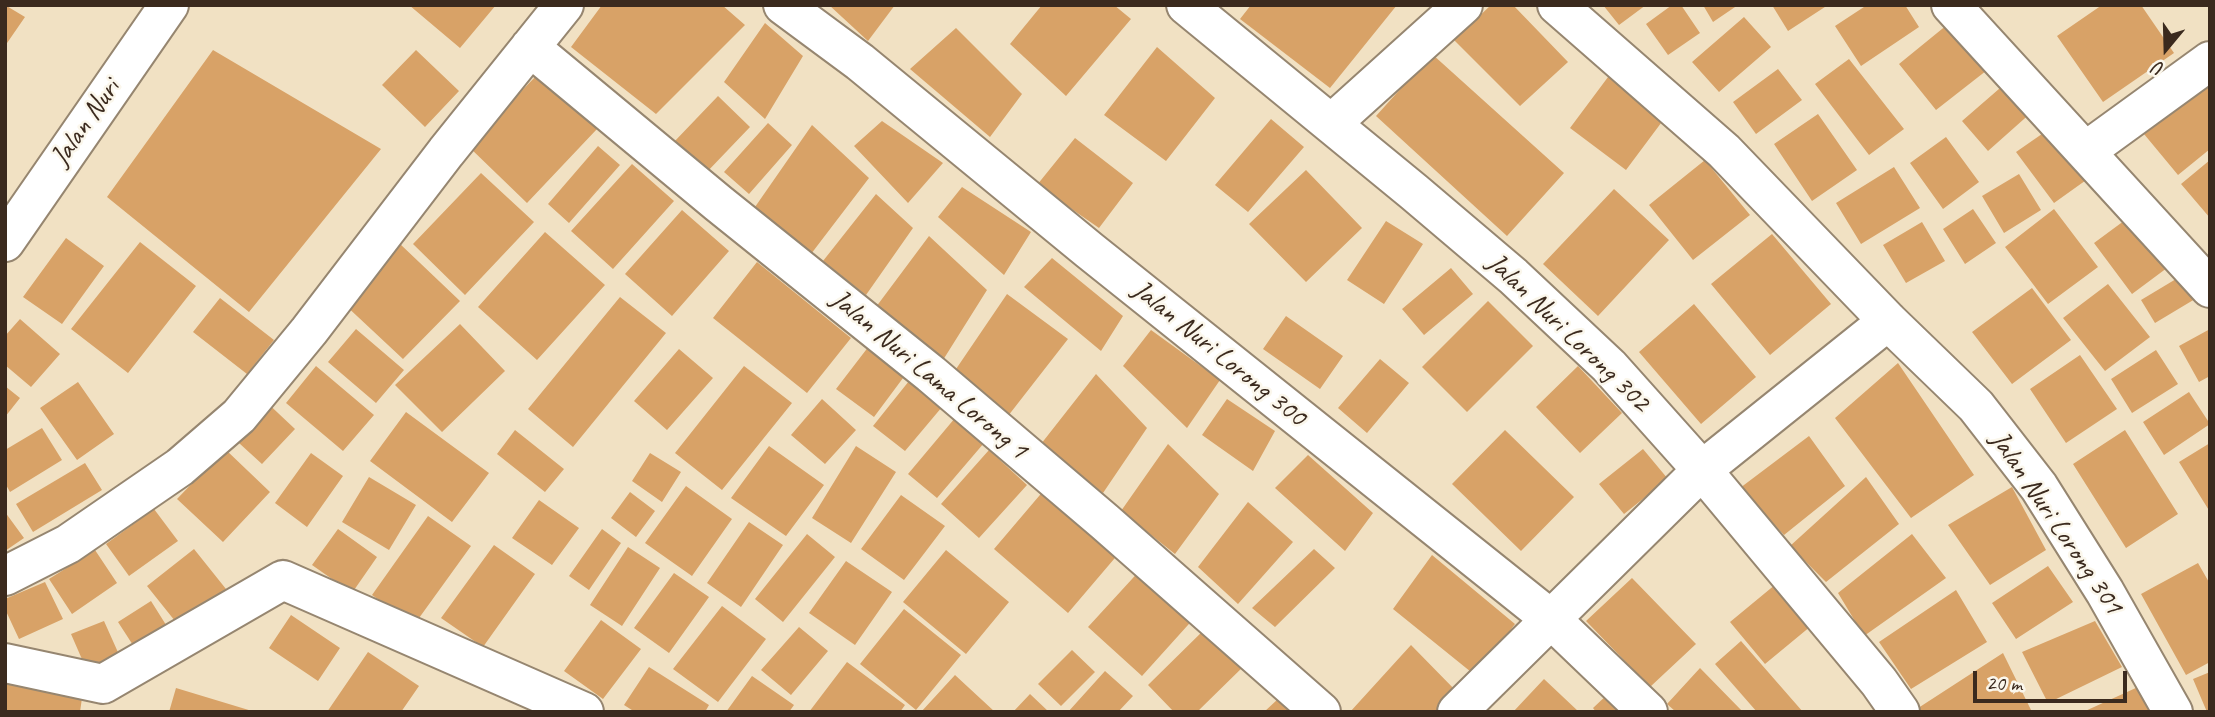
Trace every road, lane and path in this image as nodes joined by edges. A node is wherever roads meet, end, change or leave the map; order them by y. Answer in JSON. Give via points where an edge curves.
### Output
{"nodes":[{"id":1,"x":169,"y":5,"type":"edge"},
{"id":2,"x":564,"y":5,"type":"edge"},
{"id":3,"x":783,"y":5,"type":"edge"},
{"id":4,"x":1186,"y":5,"type":"edge"},
{"id":5,"x":1462,"y":5,"type":"edge"},
{"id":6,"x":1557,"y":5,"type":"edge"},
{"id":7,"x":1951,"y":5,"type":"edge"},
{"id":8,"x":530,"y":47,"type":"junction"},
{"id":9,"x":2210,"y":61,"type":"edge"},
{"id":10,"x":1332,"y":122,"type":"junction"},
{"id":11,"x":2086,"y":151,"type":"junction"},
{"id":12,"x":5,"y":242,"type":"edge"},
{"id":13,"x":2210,"y":288,"type":"edge"},
{"id":14,"x":1888,"y":321,"type":"junction"},
{"id":15,"x":1702,"y":470,"type":"junction"},
{"id":16,"x":5,"y":576,"type":"edge"},
{"id":17,"x":1552,"y":620,"type":"junction"},
{"id":18,"x":5,"y":663,"type":"edge"},
{"id":19,"x":584,"y":712,"type":"edge"},
{"id":20,"x":1321,"y":712,"type":"edge"},
{"id":21,"x":1457,"y":712,"type":"edge"},
{"id":22,"x":1648,"y":712,"type":"edge"},
{"id":23,"x":1900,"y":712,"type":"edge"},
{"id":24,"x":2173,"y":712,"type":"edge"}],
"edges":[{"from":1,"to":12,"type":"street","name":"Jalan Nuri"},
{"from":2,"to":8,"type":"street"},
{"from":3,"to":17,"type":"street","name":"Jalan Nuri Lorong 300","via":[[860,62]]},
{"from":4,"to":10,"type":"street","name":"Jalan Nuri Lorong 302"},
{"from":5,"to":10,"type":"street"},
{"from":6,"to":14,"type":"street","name":"Jalan Nuri Lorong 301","via":[[1724,151]]},
{"from":7,"to":11,"type":"street"},
{"from":8,"to":16,"type":"street","via":[[239,416],[158,483],[68,544]]},
{"from":8,"to":20,"type":"street","name":"Jalan Nuri Lama Lorong 1","via":[[931,374]]},
{"from":9,"to":11,"type":"street"},
{"from":10,"to":15,"type":"street","name":"Jalan Nuri Lorong 302","via":[[1513,276],[1600,357]]},
{"from":11,"to":13,"type":"street"},
{"from":14,"to":15,"type":"street"},
{"from":14,"to":24,"type":"street","name":"Jalan Nuri Lorong 301","via":[[1976,406],[2039,487]]},
{"from":15,"to":17,"type":"street"},
{"from":15,"to":23,"type":"street","name":"Jalan Nuri Lorong 302"},
{"from":17,"to":21,"type":"street"},
{"from":17,"to":22,"type":"street","name":"Jalan Nuri Lorong 300"},
{"from":18,"to":19,"type":"street","via":[[103,684],[283,580]]}]}
